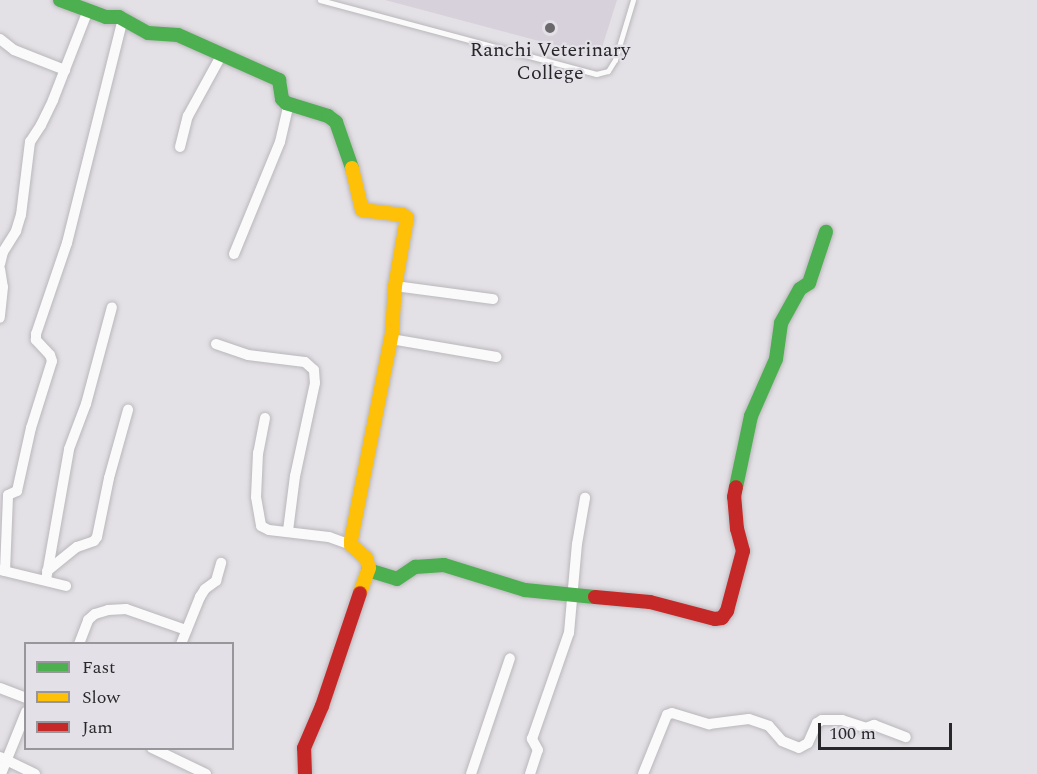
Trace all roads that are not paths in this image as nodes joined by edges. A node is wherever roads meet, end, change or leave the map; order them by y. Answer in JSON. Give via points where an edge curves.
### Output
{"nodes":[{"id":1,"x":60,"y":0,"type":"edge"},
{"id":2,"x":320,"y":0,"type":"edge"},
{"id":3,"x":633,"y":0,"type":"edge"},
{"id":4,"x":88,"y":10,"type":"junction"},
{"id":5,"x":123,"y":19,"type":"junction"},
{"id":6,"x":0,"y":39,"type":"edge"},
{"id":7,"x":220,"y":56,"type":"junction"},
{"id":8,"x":65,"y":70,"type":"junction"},
{"id":9,"x":289,"y":104,"type":"junction"},
{"id":10,"x":180,"y":147,"type":"dead end"},
{"id":11,"x":826,"y":232,"type":"dead end"},
{"id":12,"x":234,"y":254,"type":"dead end"},
{"id":13,"x":0,"y":264,"type":"edge"},
{"id":14,"x":0,"y":269,"type":"edge"},
{"id":15,"x":395,"y":286,"type":"junction"},
{"id":16,"x":493,"y":299,"type":"dead end"},
{"id":17,"x":112,"y":307,"type":"dead end"},
{"id":18,"x":0,"y":318,"type":"edge"},
{"id":19,"x":391,"y":339,"type":"junction"},
{"id":20,"x":216,"y":344,"type":"dead end"},
{"id":21,"x":496,"y":357,"type":"dead end"},
{"id":22,"x":128,"y":411,"type":"dead end"},
{"id":23,"x":265,"y":418,"type":"dead end"},
{"id":24,"x":585,"y":498,"type":"dead end"},
{"id":25,"x":288,"y":531,"type":"junction"},
{"id":26,"x":351,"y":545,"type":"junction"},
{"id":27,"x":221,"y":563,"type":"dead end"},
{"id":28,"x":1,"y":570,"type":"edge"},
{"id":29,"x":368,"y":570,"type":"junction"},
{"id":30,"x":46,"y":576,"type":"junction"},
{"id":31,"x":66,"y":586,"type":"dead end"},
{"id":32,"x":572,"y":596,"type":"junction"},
{"id":33,"x":186,"y":630,"type":"junction"},
{"id":34,"x":80,"y":642,"type":"edge"},
{"id":35,"x":182,"y":642,"type":"edge"},
{"id":36,"x":510,"y":658,"type":"dead end"},
{"id":37,"x":0,"y":688,"type":"edge"},
{"id":38,"x":24,"y":697,"type":"edge"},
{"id":39,"x":24,"y":716,"type":"edge"},
{"id":40,"x":906,"y":737,"type":"dead end"},
{"id":41,"x":156,"y":750,"type":"edge"},
{"id":42,"x":4,"y":759,"type":"edge"},
{"id":43,"x":1,"y":774,"type":"edge"},
{"id":44,"x":35,"y":774,"type":"edge"},
{"id":45,"x":206,"y":774,"type":"edge"},
{"id":46,"x":305,"y":774,"type":"edge"},
{"id":47,"x":471,"y":774,"type":"edge"},
{"id":48,"x":530,"y":774,"type":"edge"},
{"id":49,"x":643,"y":774,"type":"edge"}],
"edges":[{"from":1,"to":4,"type":"street"},
{"from":2,"to":3,"type":"lane","via":[[596,74],[611,67]]},
{"from":4,"to":5,"type":"street"},
{"from":4,"to":8,"type":"street"},
{"from":5,"to":7,"type":"street","via":[[139,30],[174,34]]},
{"from":5,"to":28,"type":"street","via":[[67,243],[36,334],[37,342],[52,361],[17,491],[8,495]]},
{"from":6,"to":8,"type":"street","via":[[14,50]]},
{"from":7,"to":9,"type":"street","via":[[279,80],[282,99]]},
{"from":7,"to":10,"type":"street","via":[[192,108]]},
{"from":8,"to":13,"type":"street","via":[[30,142],[21,215]]},
{"from":9,"to":12,"type":"street","via":[[280,142]]},
{"from":9,"to":15,"type":"street","via":[[336,122],[356,177],[362,210],[407,218]]},
{"from":11,"to":32,"type":"street","via":[[809,283],[800,289],[782,323],[776,359],[752,416],[734,497],[742,551],[725,615],[715,619],[650,602]]},
{"from":14,"to":18,"type":"street"},
{"from":15,"to":16,"type":"street"},
{"from":15,"to":19,"type":"street"},
{"from":17,"to":30,"type":"street","via":[[86,404],[69,448]]},
{"from":19,"to":21,"type":"street"},
{"from":19,"to":26,"type":"street"},
{"from":20,"to":25,"type":"street","via":[[248,355],[305,362],[314,369],[315,383]]},
{"from":22,"to":30,"type":"street","via":[[97,537],[66,554]]},
{"from":23,"to":25,"type":"street","via":[[258,453],[258,522],[269,530]]},
{"from":24,"to":32,"type":"street"},
{"from":25,"to":26,"type":"street"},
{"from":26,"to":29,"type":"street","via":[[366,558]]},
{"from":27,"to":33,"type":"street","via":[[216,581],[205,589]]},
{"from":28,"to":30,"type":"street"},
{"from":29,"to":32,"type":"street","via":[[397,579],[415,567],[444,565],[510,586]]},
{"from":29,"to":46,"type":"street","via":[[304,748]]},
{"from":30,"to":31,"type":"street"},
{"from":32,"to":48,"type":"street","via":[[569,633],[532,739],[538,750]]},
{"from":33,"to":34,"type":"street","via":[[126,609],[108,610],[88,620]]},
{"from":33,"to":35,"type":"street"},
{"from":36,"to":47,"type":"street"},
{"from":37,"to":38,"type":"street"},
{"from":39,"to":42,"type":"street"},
{"from":40,"to":49,"type":"street","via":[[874,725],[866,728],[842,720],[822,720],[808,744],[799,748],[782,741],[769,726],[749,719],[709,724],[672,713]]},
{"from":41,"to":45,"type":"street"},
{"from":42,"to":43,"type":"street"},
{"from":42,"to":44,"type":"street"}]}
